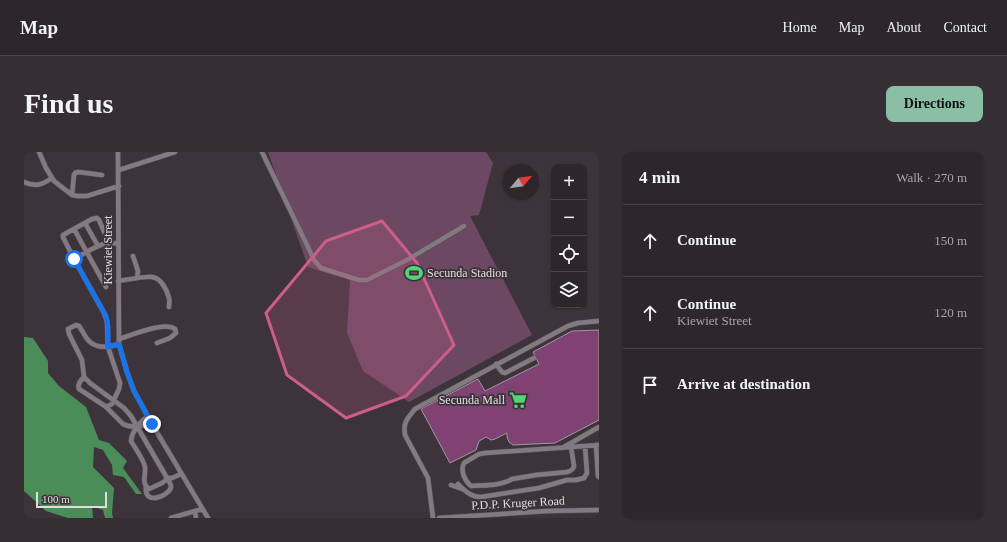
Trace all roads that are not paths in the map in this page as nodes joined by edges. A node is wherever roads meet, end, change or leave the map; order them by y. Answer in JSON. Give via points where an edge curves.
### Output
{"nodes":[{"id":1,"x":39,"y":152,"type":"edge"},
{"id":2,"x":118,"y":152,"type":"edge"},
{"id":3,"x":175,"y":152,"type":"edge"},
{"id":4,"x":262,"y":152,"type":"edge"},
{"id":5,"x":119,"y":170,"type":"junction"},
{"id":6,"x":102,"y":175,"type":"dead end"},
{"id":7,"x":52,"y":178,"type":"junction"},
{"id":8,"x":24,"y":182,"type":"edge"},
{"id":9,"x":119,"y":186,"type":"junction"},
{"id":10,"x":72,"y":195,"type":"junction"},
{"id":11,"x":85,"y":223,"type":"junction"},
{"id":12,"x":464,"y":226,"type":"dead end"},
{"id":13,"x":74,"y":229,"type":"junction"},
{"id":14,"x":109,"y":243,"type":"junction"},
{"id":15,"x":118,"y":243,"type":"junction"},
{"id":16,"x":98,"y":246,"type":"junction"},
{"id":17,"x":86,"y":252,"type":"junction"},
{"id":18,"x":133,"y":256,"type":"dead end"},
{"id":19,"x":74,"y":259,"type":"junction"},
{"id":20,"x":138,"y":278,"type":"junction"},
{"id":21,"x":118,"y":281,"type":"junction"},
{"id":22,"x":106,"y":287,"type":"dead end"},
{"id":23,"x":169,"y":307,"type":"dead end"},
{"id":24,"x":599,"y":322,"type":"edge"},
{"id":25,"x":119,"y":342,"type":"junction"},
{"id":26,"x":157,"y":343,"type":"dead end"},
{"id":27,"x":108,"y":347,"type":"junction"},
{"id":28,"x":534,"y":358,"type":"dead end"},
{"id":29,"x":496,"y":364,"type":"junction"},
{"id":30,"x":84,"y":377,"type":"junction"},
{"id":31,"x":114,"y":400,"type":"junction"},
{"id":32,"x":105,"y":406,"type":"junction"},
{"id":33,"x":148,"y":416,"type":"junction"},
{"id":34,"x":152,"y":424,"type":"junction"},
{"id":35,"x":599,"y":426,"type":"edge"},
{"id":36,"x":137,"y":427,"type":"junction"},
{"id":37,"x":597,"y":445,"type":"edge"},
{"id":38,"x":585,"y":446,"type":"junction"},
{"id":39,"x":571,"y":447,"type":"junction"},
{"id":40,"x":562,"y":448,"type":"junction"},
{"id":41,"x":181,"y":474,"type":"junction"},
{"id":42,"x":599,"y":477,"type":"edge"},
{"id":43,"x":167,"y":478,"type":"junction"},
{"id":44,"x":458,"y":484,"type":"dead end"},
{"id":45,"x":451,"y":485,"type":"dead end"},
{"id":46,"x":146,"y":487,"type":"junction"},
{"id":47,"x":464,"y":490,"type":"junction"},
{"id":48,"x":202,"y":509,"type":"junction"},
{"id":49,"x":599,"y":510,"type":"edge"},
{"id":50,"x":195,"y":511,"type":"junction"},
{"id":51,"x":171,"y":518,"type":"edge"},
{"id":52,"x":196,"y":518,"type":"edge"},
{"id":53,"x":208,"y":518,"type":"edge"},
{"id":54,"x":432,"y":518,"type":"edge"},
{"id":55,"x":439,"y":518,"type":"edge"}],
"edges":[{"from":1,"to":7,"type":"street"},
{"from":2,"to":5,"type":"street","name":"Kiewiet Street"},
{"from":3,"to":5,"type":"street"},
{"from":4,"to":12,"type":"street","via":[[306,245],[321,268],[359,280],[367,280]]},
{"from":5,"to":9,"type":"street","name":"Kiewiet Street"},
{"from":6,"to":10,"type":"street","via":[[75,173]]},
{"from":7,"to":8,"type":"street","via":[[42,185]]},
{"from":7,"to":10,"type":"street"},
{"from":9,"to":10,"type":"street","via":[[87,196]]},
{"from":9,"to":15,"type":"street","name":"Kiewiet Street"},
{"from":11,"to":13,"type":"street"},
{"from":11,"to":14,"type":"street","via":[[99,219]]},
{"from":11,"to":16,"type":"street"},
{"from":13,"to":17,"type":"street"},
{"from":13,"to":19,"type":"street","via":[[63,236]]},
{"from":14,"to":15,"type":"street"},
{"from":14,"to":16,"type":"street"},
{"from":15,"to":21,"type":"street","name":"Kiewiet Street"},
{"from":16,"to":17,"type":"street"},
{"from":17,"to":19,"type":"street"},
{"from":17,"to":22,"type":"street"},
{"from":18,"to":20,"type":"street"},
{"from":19,"to":27,"type":"street","via":[[106,316]]},
{"from":20,"to":21,"type":"street"},
{"from":20,"to":23,"type":"street","via":[[157,278],[165,287]]},
{"from":21,"to":25,"type":"street","name":"Kiewiet Street"},
{"from":24,"to":29,"type":"street","via":[[568,326]]},
{"from":25,"to":26,"type":"street","via":[[153,328],[172,326],[175,329],[176,333],[172,337]]},
{"from":25,"to":27,"type":"street"},
{"from":25,"to":33,"type":"street","name":"Kiewiet Street","via":[[134,391]]},
{"from":27,"to":30,"type":"street","via":[[90,343],[79,326],[68,329],[82,360]]},
{"from":27,"to":31,"type":"street","via":[[120,382]]},
{"from":28,"to":29,"type":"street","via":[[505,373]]},
{"from":29,"to":54,"type":"street","via":[[415,409],[407,420],[404,428],[406,435],[428,478]]},
{"from":30,"to":31,"type":"street"},
{"from":30,"to":32,"type":"street","via":[[79,389]]},
{"from":31,"to":32,"type":"street","via":[[112,404]]},
{"from":31,"to":36,"type":"street","via":[[131,416]]},
{"from":32,"to":36,"type":"street","via":[[123,424]]},
{"from":33,"to":34,"type":"street","name":"Kiewiet Street"},
{"from":33,"to":36,"type":"street"},
{"from":34,"to":36,"type":"street"},
{"from":34,"to":41,"type":"street","name":"Kiewiet Street"},
{"from":35,"to":40,"type":"street"},
{"from":36,"to":43,"type":"street"},
{"from":36,"to":46,"type":"street","via":[[131,441],[145,467]]},
{"from":37,"to":38,"type":"street"},
{"from":37,"to":42,"type":"street"},
{"from":38,"to":39,"type":"street"},
{"from":38,"to":47,"type":"street","via":[[587,473],[582,479],[481,497]]},
{"from":39,"to":40,"type":"street"},
{"from":39,"to":40,"type":"street","via":[[574,466],[567,472],[471,486],[462,470],[464,463],[479,454]]},
{"from":41,"to":43,"type":"street"},
{"from":41,"to":48,"type":"street","name":"Kiewiet Street"},
{"from":43,"to":46,"type":"street","via":[[149,489]]},
{"from":43,"to":46,"type":"street","via":[[171,488],[166,494],[150,498]]},
{"from":44,"to":47,"type":"street"},
{"from":45,"to":47,"type":"street"},
{"from":48,"to":50,"type":"street"},
{"from":48,"to":53,"type":"street","name":"Kiewiet Street"},
{"from":49,"to":55,"type":"street","name":"P.D.P. Kruger Road"},
{"from":50,"to":51,"type":"street"},
{"from":50,"to":52,"type":"street"}]}
